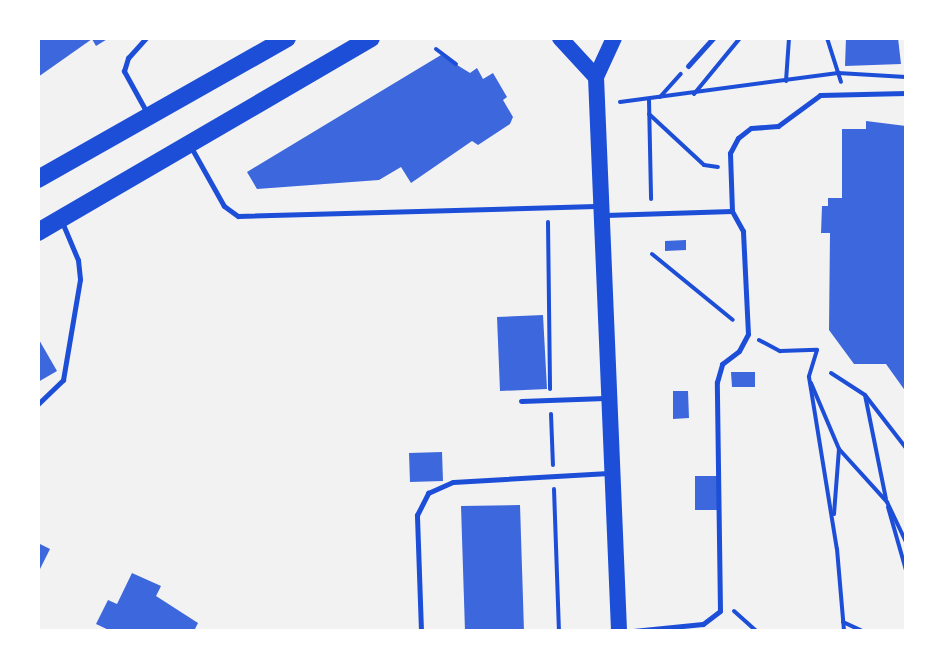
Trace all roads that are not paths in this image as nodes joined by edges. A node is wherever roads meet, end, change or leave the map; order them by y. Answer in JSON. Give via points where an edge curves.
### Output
{"nodes":[{"id":1,"x":146,"y":38,"type":"edge"},
{"id":2,"x":287,"y":38,"type":"edge"},
{"id":3,"x":371,"y":38,"type":"edge"},
{"id":4,"x":560,"y":38,"type":"edge"},
{"id":5,"x":614,"y":38,"type":"edge"},
{"id":6,"x":713,"y":38,"type":"edge"},
{"id":7,"x":688,"y":66,"type":"road end"},
{"id":8,"x":596,"y":77,"type":"junction"},
{"id":9,"x":906,"y":93,"type":"edge"},
{"id":10,"x":148,"y":115,"type":"junction"},
{"id":11,"x":189,"y":145,"type":"junction"},
{"id":12,"x":38,"y":179,"type":"edge"},
{"id":13,"x":602,"y":211,"type":"junction"},
{"id":14,"x":732,"y":211,"type":"junction"},
{"id":15,"x":61,"y":219,"type":"junction"},
{"id":16,"x":38,"y":232,"type":"edge"},
{"id":17,"x":606,"y":398,"type":"junction"},
{"id":18,"x":521,"y":401,"type":"dead end"},
{"id":19,"x":38,"y":404,"type":"edge"},
{"id":20,"x":610,"y":473,"type":"junction"},
{"id":21,"x":421,"y":631,"type":"edge"},
{"id":22,"x":619,"y":631,"type":"edge"},
{"id":23,"x":633,"y":631,"type":"edge"}],
"edges":[{"from":1,"to":10,"type":"lane","via":[[124,71]]},
{"from":2,"to":10,"type":"main road"},
{"from":3,"to":11,"type":"main road"},
{"from":4,"to":8,"type":"main road"},
{"from":5,"to":8,"type":"main road"},
{"from":6,"to":7,"type":"lane"},
{"from":8,"to":13,"type":"main road"},
{"from":9,"to":14,"type":"lane","via":[[820,95],[778,126],[751,128],[730,153]]},
{"from":10,"to":12,"type":"main road"},
{"from":11,"to":13,"type":"lane","via":[[224,206],[238,216]]},
{"from":11,"to":15,"type":"main road"},
{"from":13,"to":14,"type":"lane"},
{"from":13,"to":17,"type":"main road"},
{"from":14,"to":23,"type":"lane","via":[[743,231],[748,334],[739,351],[722,364],[717,382],[721,600],[713,620],[703,624]]},
{"from":15,"to":16,"type":"main road"},
{"from":15,"to":19,"type":"lane","via":[[80,279],[63,380]]},
{"from":17,"to":18,"type":"lane"},
{"from":17,"to":20,"type":"main road"},
{"from":20,"to":21,"type":"lane","via":[[453,482],[428,493],[417,515]]},
{"from":20,"to":22,"type":"main road"}]}
